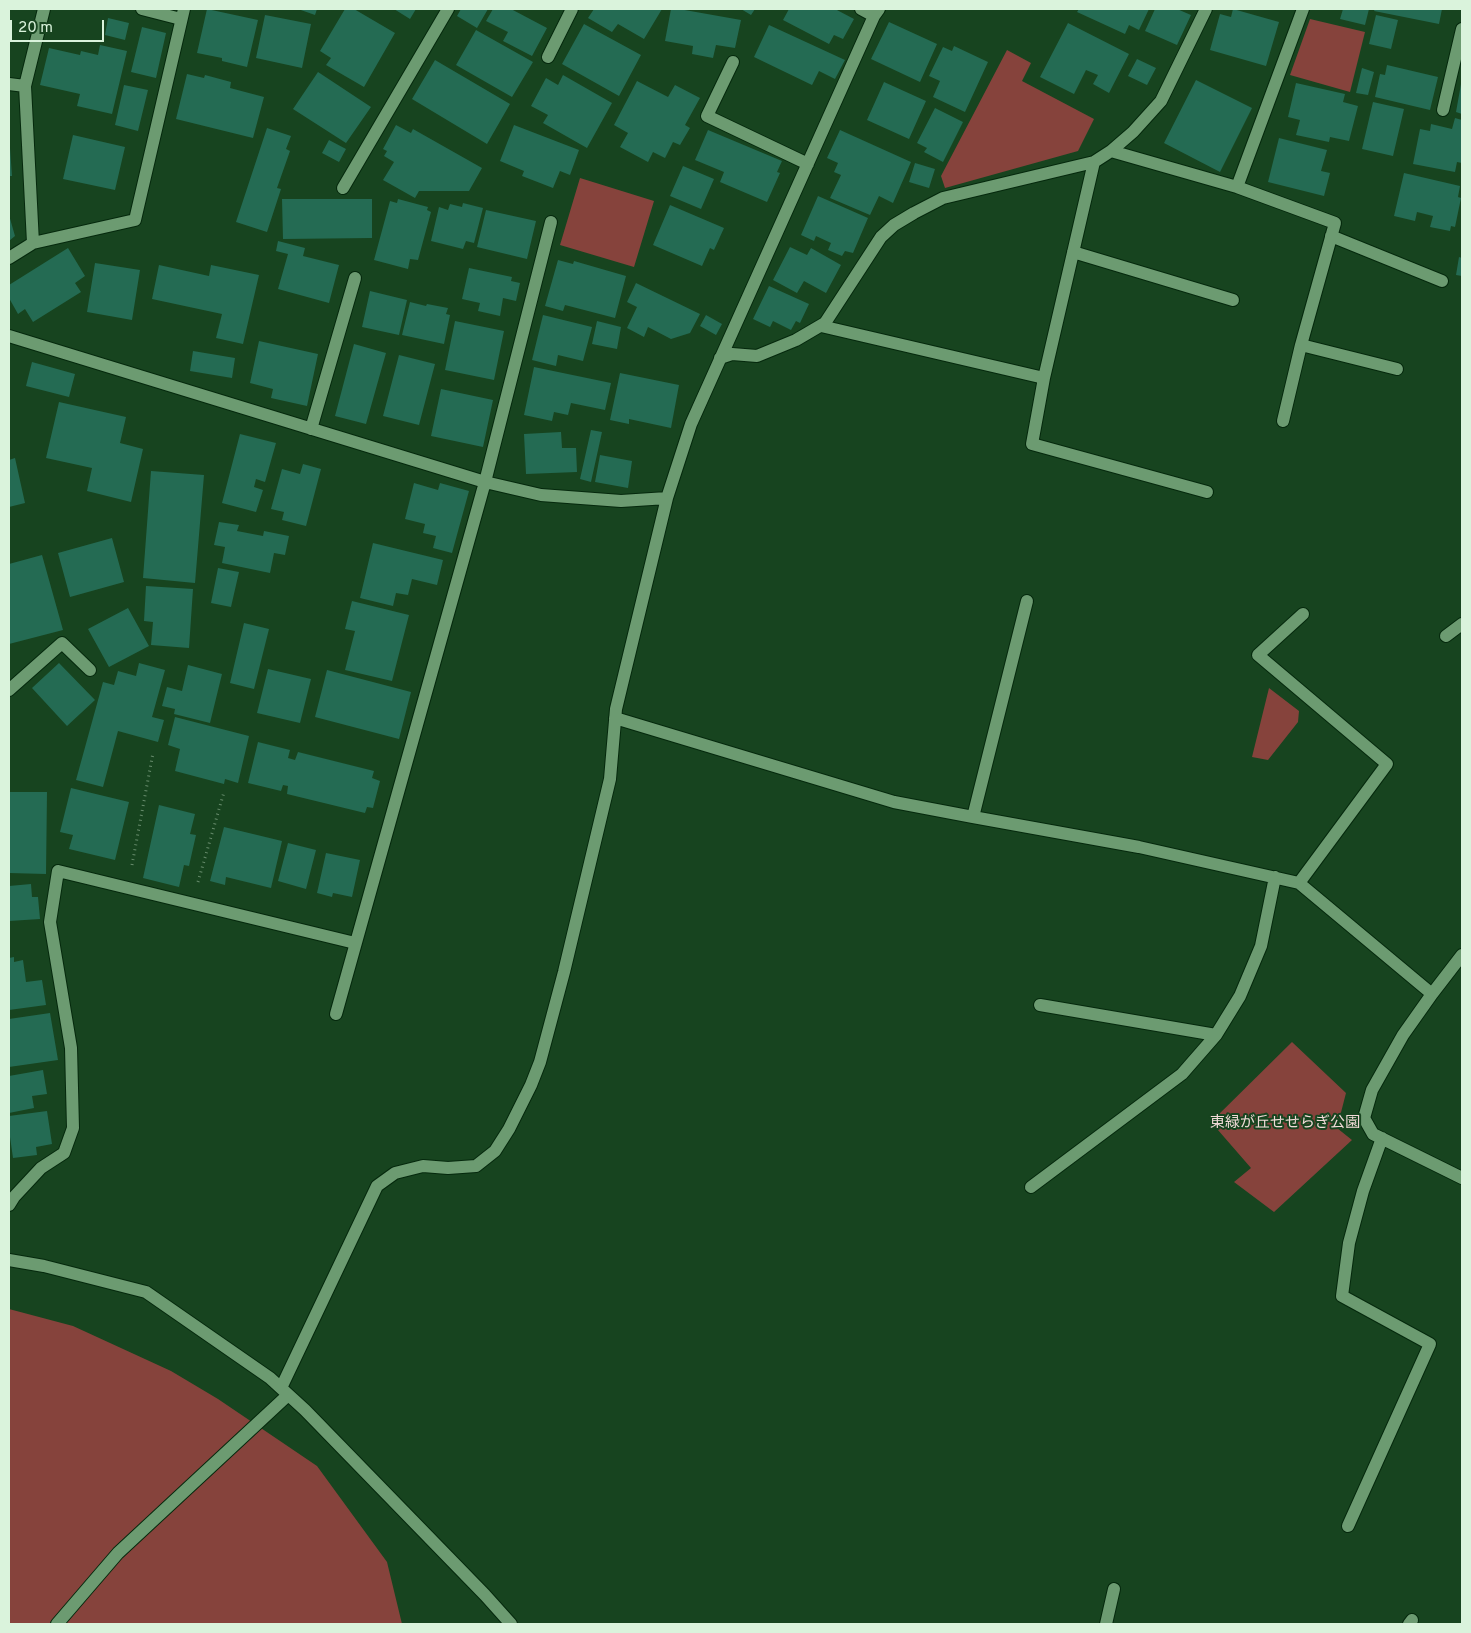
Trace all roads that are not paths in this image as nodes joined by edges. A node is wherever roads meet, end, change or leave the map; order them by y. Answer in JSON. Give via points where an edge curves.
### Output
{"nodes":[{"id":1,"x":44,"y":9,"type":"edge"},
{"id":2,"x":142,"y":9,"type":"edge"},
{"id":3,"x":448,"y":9,"type":"edge"},
{"id":4,"x":572,"y":9,"type":"edge"},
{"id":5,"x":861,"y":9,"type":"edge"},
{"id":6,"x":1206,"y":9,"type":"edge"},
{"id":7,"x":1303,"y":9,"type":"edge"},
{"id":8,"x":876,"y":12,"type":"edge"},
{"id":9,"x":183,"y":14,"type":"edge"},
{"id":10,"x":1462,"y":29,"type":"edge"},
{"id":11,"x":548,"y":57,"type":"dead end"},
{"id":12,"x":733,"y":62,"type":"dead end"},
{"id":13,"x":9,"y":84,"type":"edge"},
{"id":14,"x":25,"y":86,"type":"junction"},
{"id":15,"x":1443,"y":110,"type":"dead end"},
{"id":16,"x":1111,"y":151,"type":"junction"},
{"id":17,"x":1094,"y":162,"type":"junction"},
{"id":18,"x":808,"y":164,"type":"junction"},
{"id":19,"x":343,"y":188,"type":"dead end"},
{"id":20,"x":1237,"y":188,"type":"junction"},
{"id":21,"x":552,"y":222,"type":"dead end"},
{"id":22,"x":1331,"y":236,"type":"junction"},
{"id":23,"x":33,"y":243,"type":"junction"},
{"id":24,"x":1073,"y":252,"type":"junction"},
{"id":25,"x":9,"y":258,"type":"edge"},
{"id":26,"x":355,"y":278,"type":"dead end"},
{"id":27,"x":1442,"y":281,"type":"dead end"},
{"id":28,"x":1233,"y":300,"type":"dead end"},
{"id":29,"x":821,"y":326,"type":"junction"},
{"id":30,"x":9,"y":336,"type":"edge"},
{"id":31,"x":1301,"y":345,"type":"junction"},
{"id":32,"x":720,"y":358,"type":"junction"},
{"id":33,"x":1397,"y":369,"type":"dead end"},
{"id":34,"x":1044,"y":378,"type":"junction"},
{"id":35,"x":1283,"y":421,"type":"dead end"},
{"id":36,"x":311,"y":429,"type":"junction"},
{"id":37,"x":485,"y":482,"type":"junction"},
{"id":38,"x":1207,"y":492,"type":"dead end"},
{"id":39,"x":667,"y":498,"type":"junction"},
{"id":40,"x":1027,"y":601,"type":"dead end"},
{"id":41,"x":1303,"y":614,"type":"dead end"},
{"id":42,"x":1462,"y":624,"type":"edge"},
{"id":43,"x":1446,"y":636,"type":"dead end"},
{"id":44,"x":90,"y":670,"type":"dead end"},
{"id":45,"x":9,"y":690,"type":"edge"},
{"id":46,"x":615,"y":718,"type":"junction"},
{"id":47,"x":973,"y":817,"type":"junction"},
{"id":48,"x":1275,"y":877,"type":"junction"},
{"id":49,"x":1299,"y":882,"type":"junction"},
{"id":50,"x":355,"y":943,"type":"junction"},
{"id":51,"x":1462,"y":955,"type":"edge"},
{"id":52,"x":1432,"y":994,"type":"junction"},
{"id":53,"x":1040,"y":1005,"type":"dead end"},
{"id":54,"x":336,"y":1014,"type":"dead end"},
{"id":55,"x":1216,"y":1035,"type":"junction"},
{"id":56,"x":1382,"y":1138,"type":"junction"},
{"id":57,"x":1462,"y":1178,"type":"edge"},
{"id":58,"x":1031,"y":1187,"type":"dead end"},
{"id":59,"x":9,"y":1206,"type":"edge"},
{"id":60,"x":9,"y":1260,"type":"edge"},
{"id":61,"x":285,"y":1391,"type":"junction"},
{"id":62,"x":1348,"y":1526,"type":"dead end"},
{"id":63,"x":1114,"y":1589,"type":"dead end"},
{"id":64,"x":57,"y":1624,"type":"edge"},
{"id":65,"x":511,"y":1624,"type":"edge"},
{"id":66,"x":1106,"y":1624,"type":"edge"}],
"edges":[{"from":1,"to":14,"type":"street"},
{"from":2,"to":9,"type":"street"},
{"from":3,"to":19,"type":"street"},
{"from":4,"to":11,"type":"street"},
{"from":5,"to":8,"type":"street"},
{"from":6,"to":16,"type":"street","via":[[1161,101]]},
{"from":7,"to":20,"type":"street"},
{"from":8,"to":18,"type":"street"},
{"from":9,"to":23,"type":"street","via":[[134,220]]},
{"from":10,"to":15,"type":"street"},
{"from":12,"to":18,"type":"street","via":[[707,116]]},
{"from":13,"to":14,"type":"street"},
{"from":14,"to":23,"type":"street"},
{"from":16,"to":17,"type":"street"},
{"from":16,"to":20,"type":"street"},
{"from":17,"to":24,"type":"street"},
{"from":17,"to":29,"type":"street","via":[[943,198],[894,225],[881,237]]},
{"from":18,"to":32,"type":"street"},
{"from":20,"to":22,"type":"street","via":[[1335,223]]},
{"from":21,"to":37,"type":"street"},
{"from":22,"to":27,"type":"street"},
{"from":22,"to":31,"type":"street"},
{"from":23,"to":25,"type":"street"},
{"from":24,"to":28,"type":"street"},
{"from":24,"to":34,"type":"street"},
{"from":26,"to":36,"type":"street"},
{"from":29,"to":32,"type":"street","via":[[757,356],[732,354]]},
{"from":29,"to":34,"type":"street"},
{"from":30,"to":36,"type":"street"},
{"from":31,"to":33,"type":"street"},
{"from":31,"to":35,"type":"street"},
{"from":32,"to":39,"type":"street","via":[[691,424]]},
{"from":34,"to":38,"type":"street","via":[[1032,444]]},
{"from":36,"to":37,"type":"street"},
{"from":37,"to":39,"type":"street","via":[[541,495],[621,501]]},
{"from":37,"to":50,"type":"street"},
{"from":39,"to":46,"type":"street"},
{"from":40,"to":47,"type":"street"},
{"from":41,"to":49,"type":"street","via":[[1258,655],[1387,764]]},
{"from":42,"to":43,"type":"street"},
{"from":44,"to":45,"type":"street","via":[[62,643]]},
{"from":46,"to":47,"type":"street","via":[[894,802]]},
{"from":46,"to":61,"type":"street","via":[[610,779],[564,972],[531,1084],[495,1151],[476,1166],[423,1166],[395,1173],[377,1186]]},
{"from":47,"to":48,"type":"street","via":[[1139,847]]},
{"from":48,"to":49,"type":"street"},
{"from":48,"to":55,"type":"street","via":[[1262,946],[1240,996]]},
{"from":49,"to":52,"type":"street"},
{"from":50,"to":54,"type":"street"},
{"from":50,"to":59,"type":"street","via":[[58,871],[50,922],[72,1048],[73,1128],[64,1153],[41,1168]]},
{"from":51,"to":52,"type":"street"},
{"from":52,"to":56,"type":"street","via":[[1403,1035],[1372,1090],[1364,1118],[1373,1134]]},
{"from":53,"to":55,"type":"street"},
{"from":55,"to":58,"type":"street","via":[[1182,1074]]},
{"from":56,"to":57,"type":"street"},
{"from":56,"to":62,"type":"street","via":[[1349,1243],[1342,1296],[1430,1344]]},
{"from":60,"to":61,"type":"street","via":[[146,1292]]},
{"from":61,"to":64,"type":"street","via":[[118,1553]]},
{"from":61,"to":65,"type":"street"},
{"from":63,"to":66,"type":"street"}]}
